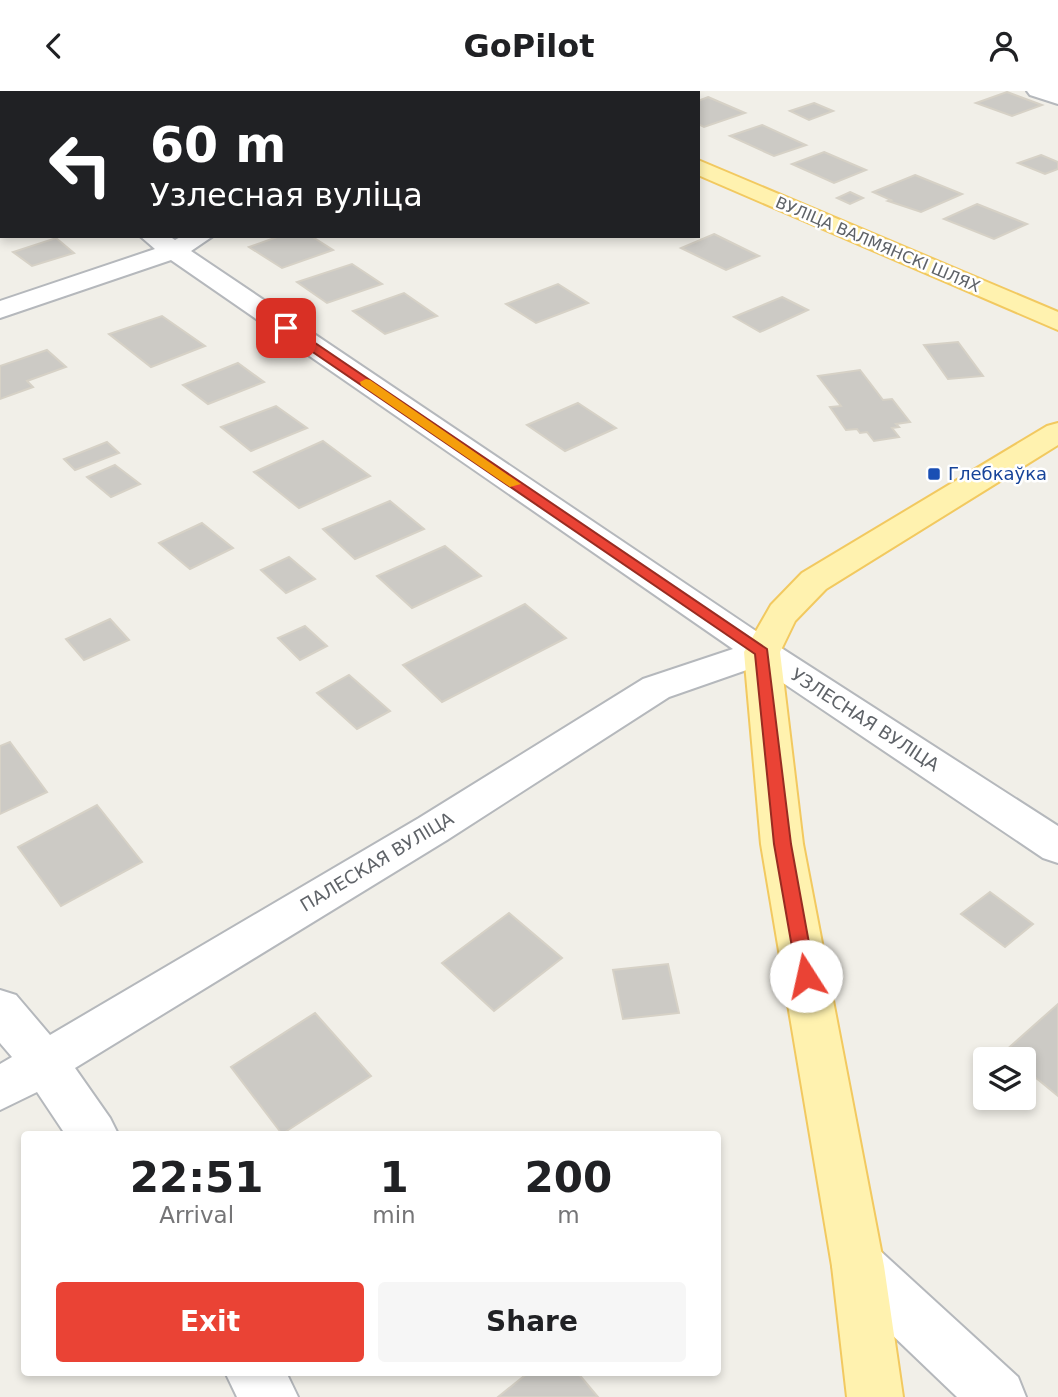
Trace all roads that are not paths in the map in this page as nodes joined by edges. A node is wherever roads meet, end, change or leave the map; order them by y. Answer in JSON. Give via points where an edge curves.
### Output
{"nodes":[{"id":1,"x":1037,"y":91,"type":"edge"},
{"id":2,"x":1058,"y":98,"type":"edge"},
{"id":3,"x":700,"y":168,"type":"edge"},
{"id":4,"x":191,"y":238,"type":"edge"},
{"id":5,"x":162,"y":244,"type":"edge"},
{"id":6,"x":0,"y":310,"type":"edge"},
{"id":7,"x":1058,"y":322,"type":"edge"},
{"id":8,"x":1058,"y":432,"type":"edge"},
{"id":9,"x":762,"y":652,"type":"junction"},
{"id":10,"x":1058,"y":848,"type":"edge"},
{"id":11,"x":0,"y":1009,"type":"edge"},
{"id":12,"x":44,"y":1062,"type":"junction"},
{"id":13,"x":0,"y":1089,"type":"edge"},
{"id":14,"x":91,"y":1131,"type":"edge"},
{"id":15,"x":858,"y":1266,"type":"junction"},
{"id":16,"x":256,"y":1376,"type":"edge"},
{"id":17,"x":270,"y":1397,"type":"edge"},
{"id":18,"x":876,"y":1397,"type":"edge"},
{"id":19,"x":999,"y":1397,"type":"edge"}],
"edges":[{"from":1,"to":2,"type":"street"},
{"from":3,"to":7,"type":"main road","name":"ВУЛІЦА ВАЛМЯНСКІ ШЛЯХ"},
{"from":4,"to":5,"type":"street"},
{"from":5,"to":6,"type":"street"},
{"from":5,"to":9,"type":"street","name":"УЗЛЕСНАЯ ВУЛІЦА"},
{"from":8,"to":9,"type":"main road","via":[[814,581],[791,600],[774,623]]},
{"from":9,"to":10,"type":"street","name":"УЗЛЕСНАЯ ВУЛІЦА"},
{"from":9,"to":12,"type":"street","name":"ПАЛЕСКАЯ ВУЛІЦА","via":[[656,688],[433,829]]},
{"from":9,"to":15,"type":"main road","via":[[782,844]]},
{"from":11,"to":12,"type":"street"},
{"from":12,"to":13,"type":"street","name":"ПАЛЕСКАЯ ВУЛІЦА"},
{"from":12,"to":14,"type":"street"},
{"from":15,"to":18,"type":"main road"},
{"from":15,"to":19,"type":"street"},
{"from":16,"to":17,"type":"street"}]}
